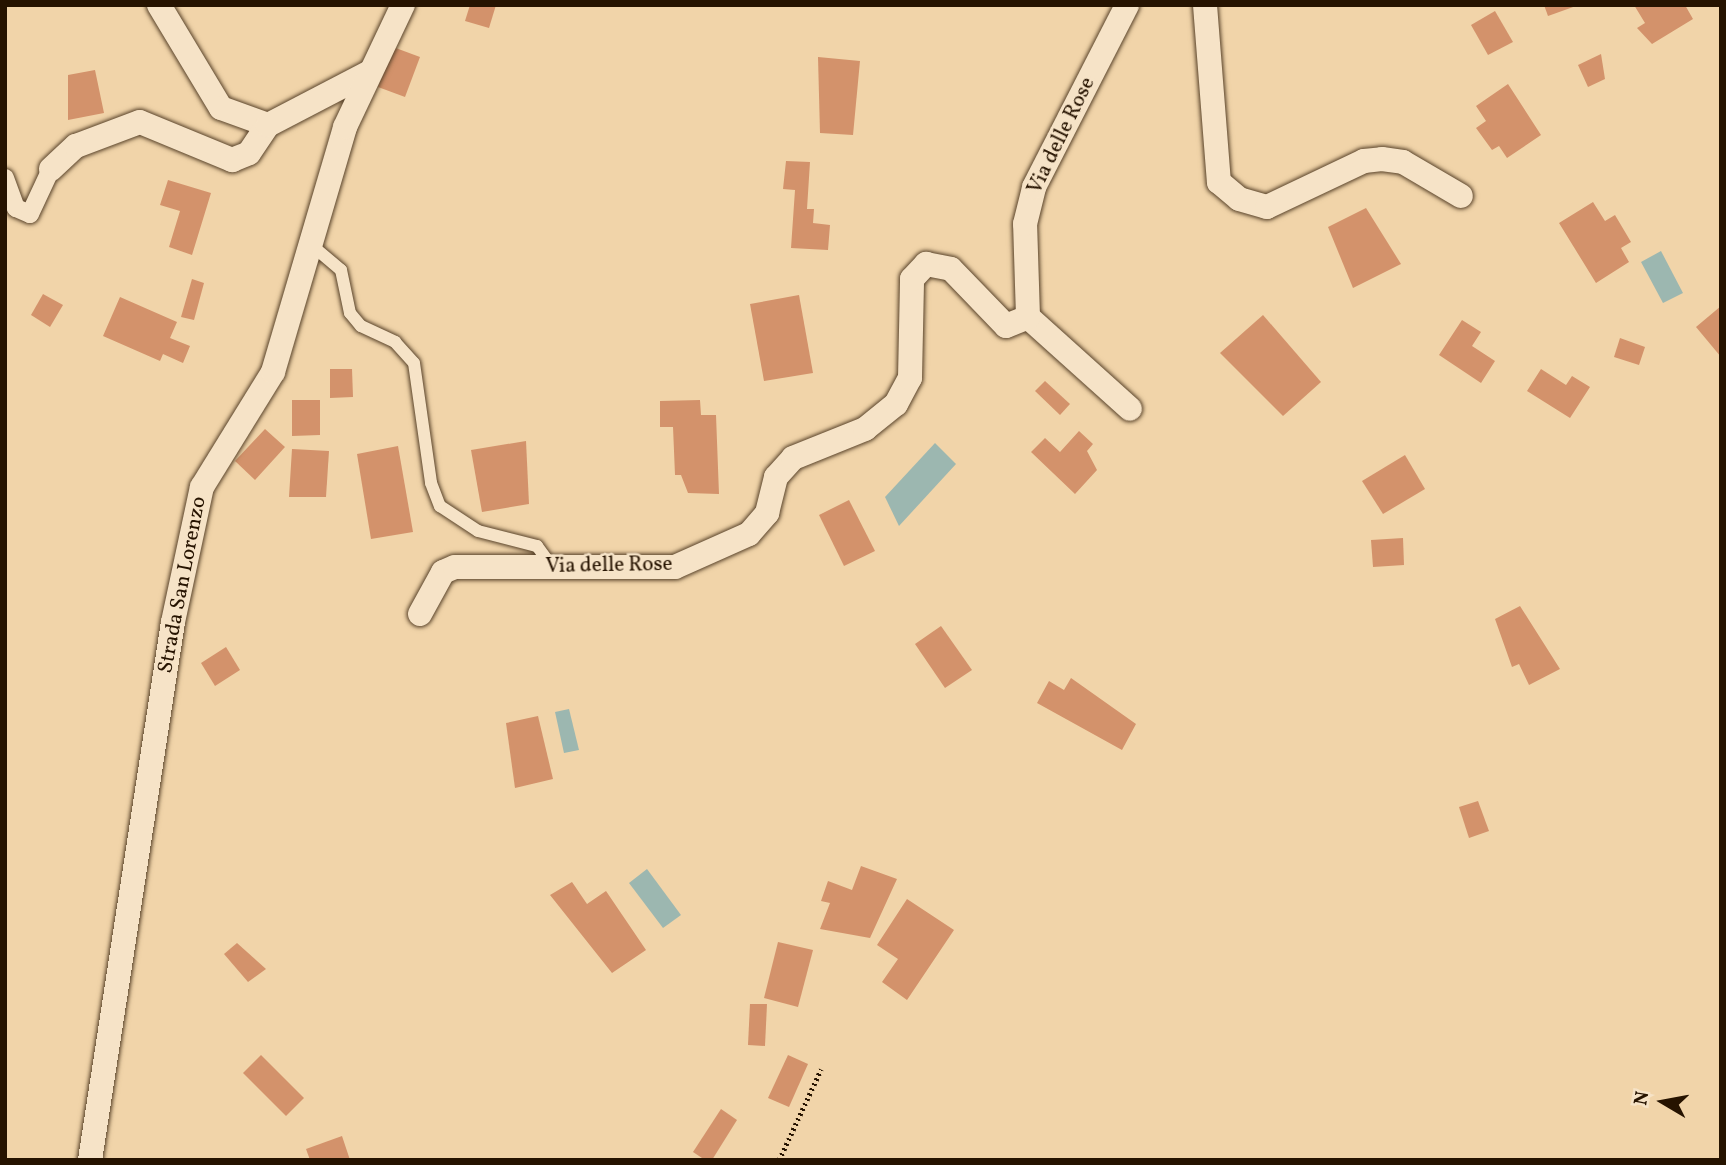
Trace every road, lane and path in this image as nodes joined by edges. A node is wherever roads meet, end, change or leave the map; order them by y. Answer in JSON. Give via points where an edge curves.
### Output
{"nodes":[{"id":1,"x":159,"y":5,"type":"edge"},
{"id":2,"x":403,"y":5,"type":"edge"},
{"id":3,"x":1128,"y":5,"type":"edge"},
{"id":4,"x":1205,"y":5,"type":"edge"},
{"id":5,"x":370,"y":72,"type":"junction"},
{"id":6,"x":268,"y":125,"type":"junction"},
{"id":7,"x":51,"y":169,"type":"joint"},
{"id":8,"x":5,"y":178,"type":"edge"},
{"id":9,"x":1461,"y":196,"type":"dead end"},
{"id":10,"x":309,"y":243,"type":"junction"},
{"id":11,"x":1028,"y":317,"type":"junction"},
{"id":12,"x":1130,"y":409,"type":"dead end"},
{"id":13,"x":552,"y":567,"type":"junction"},
{"id":14,"x":420,"y":614,"type":"dead end"},
{"id":15,"x":821,"y":1069,"type":"dead end"},
{"id":16,"x":90,"y":1160,"type":"edge"},
{"id":17,"x":779,"y":1160,"type":"edge"}],
"edges":[{"from":1,"to":6,"type":"street","via":[[221,108]]},
{"from":2,"to":5,"type":"street","name":"Strada San Lorenzo"},
{"from":3,"to":11,"type":"street","name":"Via delle Rose","via":[[1034,187],[1025,224]]},
{"from":4,"to":9,"type":"street","via":[[1219,181],[1239,199],[1268,207],[1364,161],[1382,159],[1403,162]]},
{"from":5,"to":6,"type":"street"},
{"from":5,"to":10,"type":"street","name":"Strada San Lorenzo","via":[[345,127]]},
{"from":6,"to":7,"type":"street","via":[[249,153],[232,160],[140,122],[93,137]]},
{"from":7,"to":8,"type":"street","via":[[30,214],[16,208]]},
{"from":10,"to":13,"type":"lane","via":[[341,270],[350,313],[361,326],[395,342],[414,363],[431,483],[440,506],[478,531],[537,546]]},
{"from":10,"to":16,"type":"street","name":"Strada San Lorenzo","via":[[273,372],[202,487],[189,536]]},
{"from":11,"to":12,"type":"street"},
{"from":11,"to":13,"type":"street","name":"Via delle Rose","via":[[1006,326],[951,269],[926,264],[909,291],[910,378],[895,404],[865,429],[793,458],[776,477],[766,513],[749,534],[675,567]]},
{"from":13,"to":14,"type":"street","name":"Via delle Rose","via":[[454,567],[443,572]]},
{"from":15,"to":17,"type":"path"}]}
